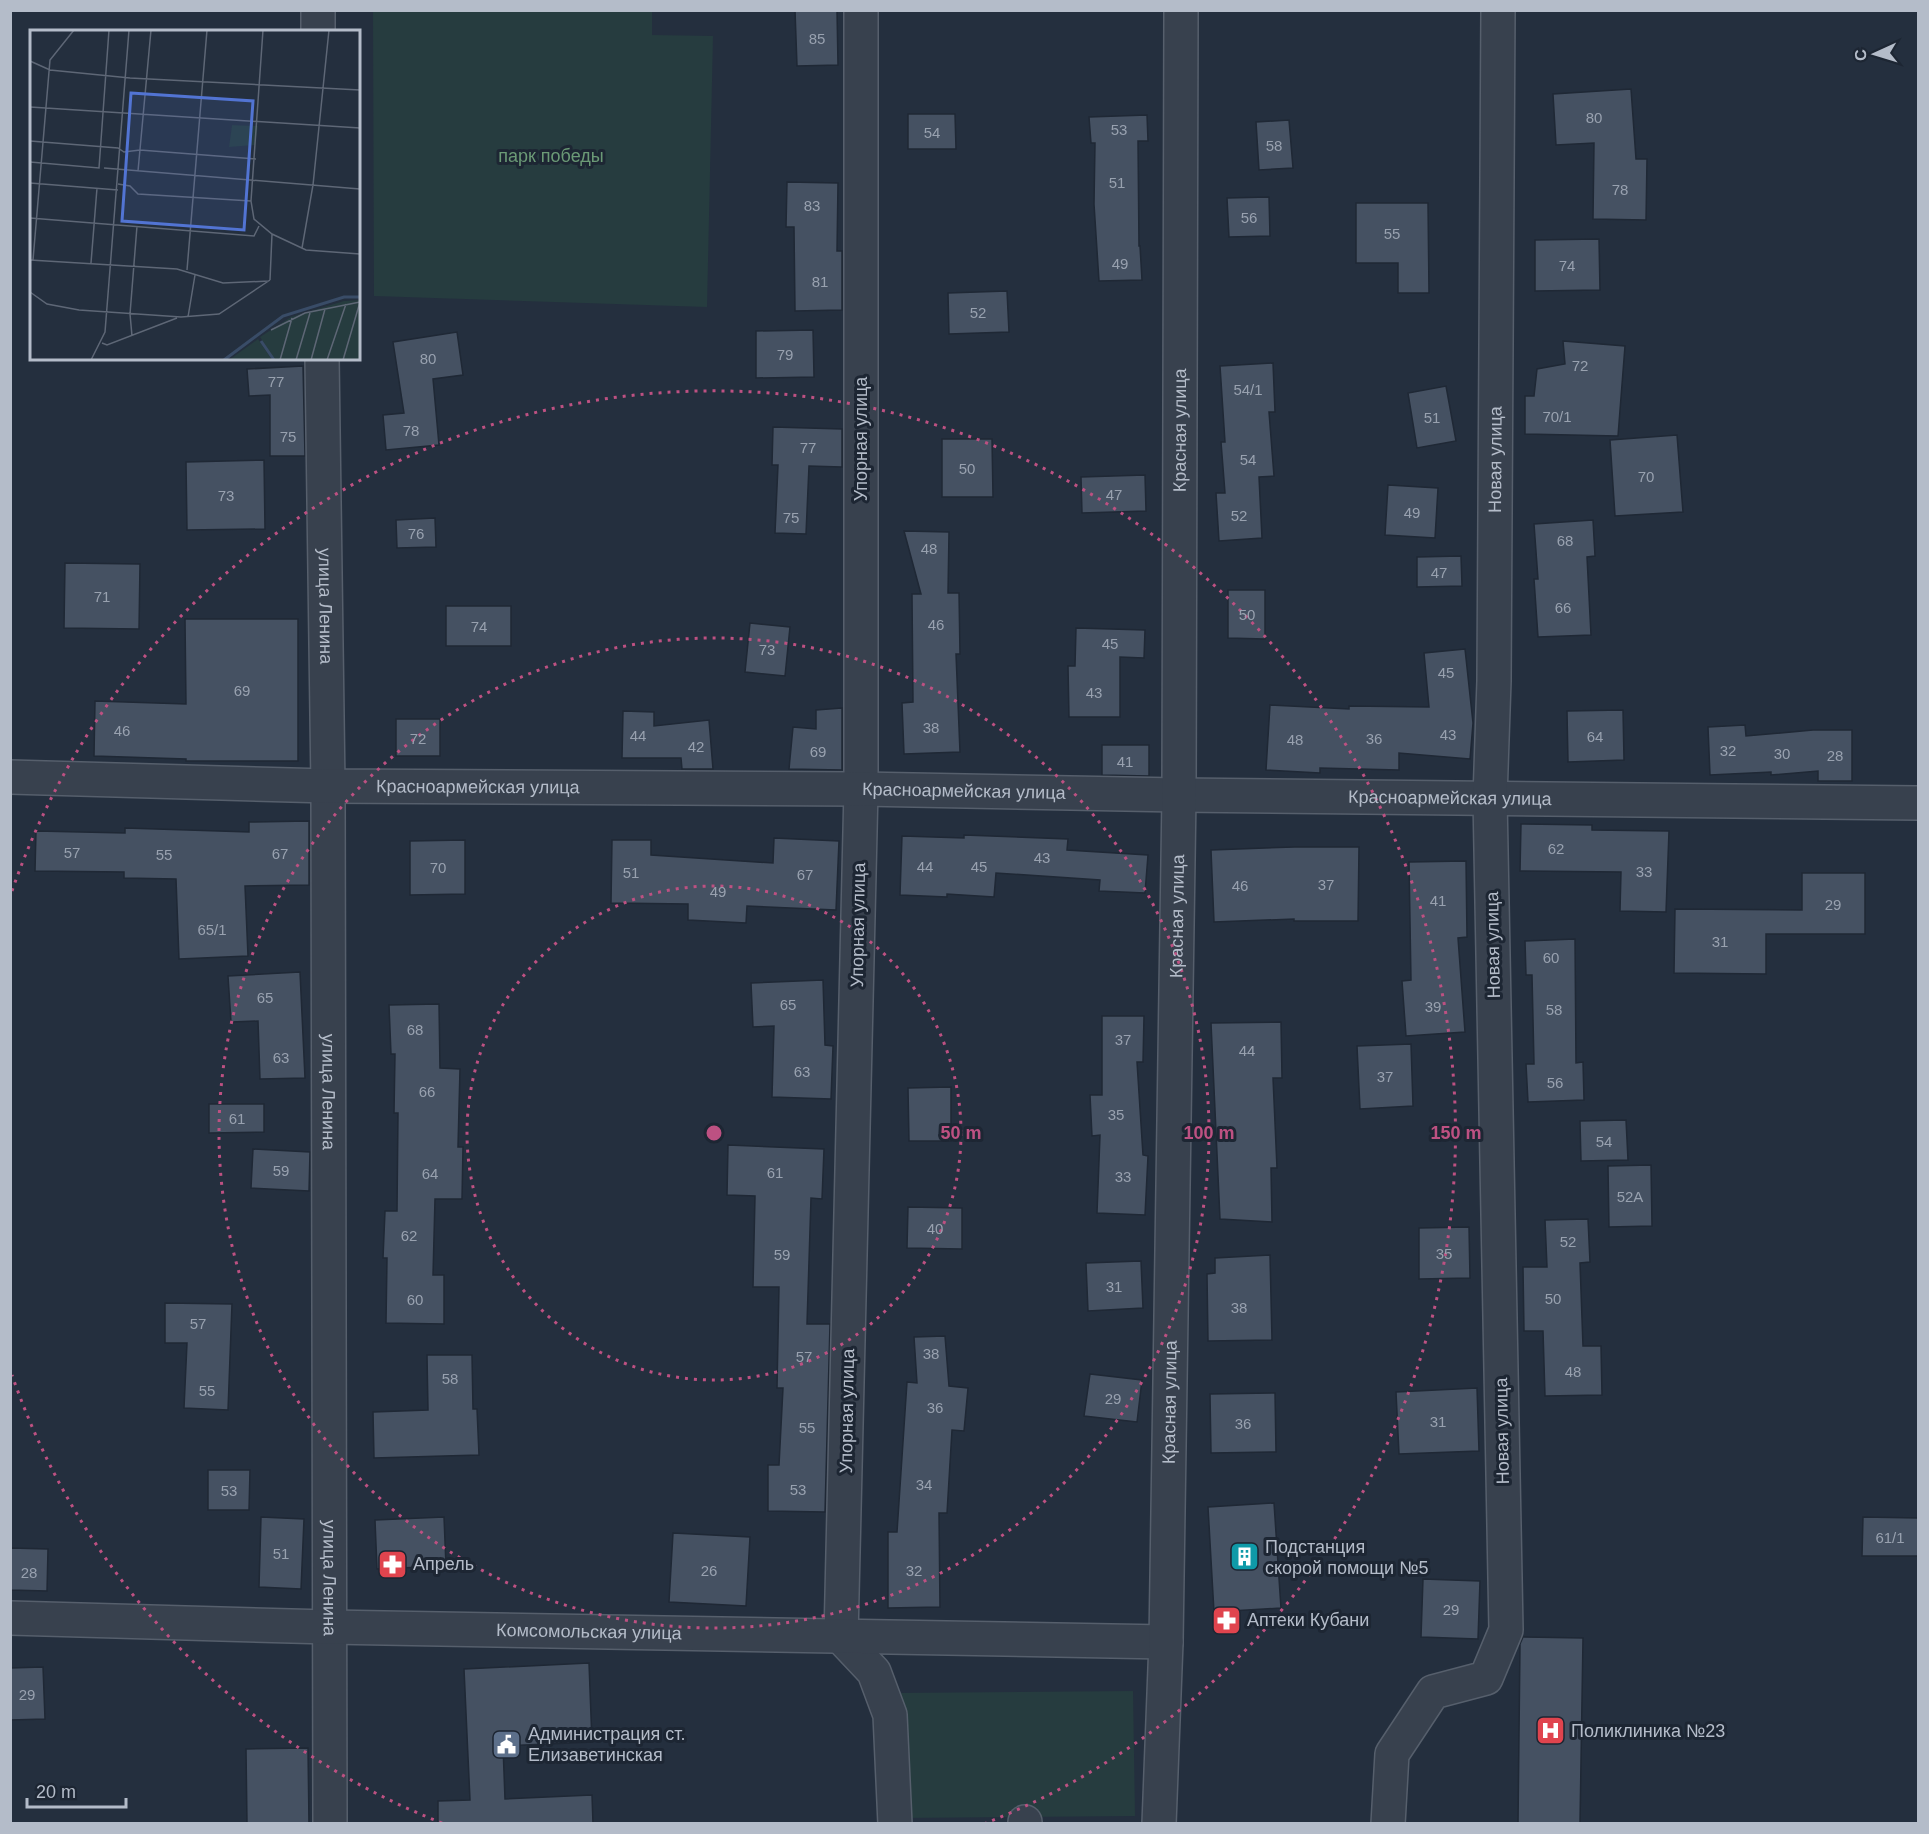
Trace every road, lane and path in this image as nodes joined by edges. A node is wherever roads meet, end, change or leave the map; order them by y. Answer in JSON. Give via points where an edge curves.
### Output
{"nodes":[{"id":1,"x":318,"y":10,"type":"edge"},
{"id":2,"x":861,"y":10,"type":"edge"},
{"id":3,"x":1180,"y":10,"type":"edge"},
{"id":4,"x":1498,"y":10,"type":"edge"},
{"id":5,"x":318,"y":30,"type":"edge"},
{"id":6,"x":322,"y":360,"type":"edge"},
{"id":7,"x":10,"y":777,"type":"edge"},
{"id":8,"x":328,"y":786,"type":"junction"},
{"id":9,"x":861,"y":789,"type":"junction"},
{"id":10,"x":1179,"y":795,"type":"junction"},
{"id":11,"x":1490,"y":798,"type":"junction"},
{"id":12,"x":1918,"y":803,"type":"edge"},
{"id":13,"x":10,"y":1618,"type":"edge"},
{"id":14,"x":329,"y":1627,"type":"junction"},
{"id":15,"x":841,"y":1637,"type":"junction"},
{"id":16,"x":1166,"y":1642,"type":"junction"},
{"id":17,"x":330,"y":1824,"type":"edge"},
{"id":18,"x":895,"y":1824,"type":"edge"},
{"id":19,"x":1159,"y":1824,"type":"edge"},
{"id":20,"x":1388,"y":1824,"type":"edge"}],
"edges":[{"from":1,"to":5,"type":"street"},
{"from":2,"to":9,"type":"street","name":"Упорная улица"},
{"from":3,"to":10,"type":"street","name":"Красная улица"},
{"from":4,"to":11,"type":"street","name":"Новая улица"},
{"from":6,"to":8,"type":"street","name":"улица Ленина"},
{"from":7,"to":8,"type":"street","name":"Красноармейская улица"},
{"from":8,"to":9,"type":"street","name":"Красноармейская улица"},
{"from":8,"to":14,"type":"street","name":"улица Ленина"},
{"from":9,"to":10,"type":"street","name":"Красноармейская улица"},
{"from":9,"to":15,"type":"street","name":"Упорная улица"},
{"from":10,"to":11,"type":"street","name":"Красноармейская улица"},
{"from":10,"to":16,"type":"street","name":"Красная улица"},
{"from":11,"to":12,"type":"street","name":"Красноармейская улица"},
{"from":11,"to":20,"type":"street","name":"Новая улица","via":[[1506,1630],[1486,1678],[1433,1692],[1392,1754]]},
{"from":13,"to":14,"type":"street","name":"Комсомольская улица"},
{"from":14,"to":15,"type":"street","name":"Комсомольская улица"},
{"from":14,"to":17,"type":"street","name":"улица Ленина"},
{"from":15,"to":16,"type":"street","name":"Комсомольская улица"},
{"from":15,"to":18,"type":"street","via":[[874,1672],[890,1715]]},
{"from":16,"to":19,"type":"street","name":"Красная улица"}]}
